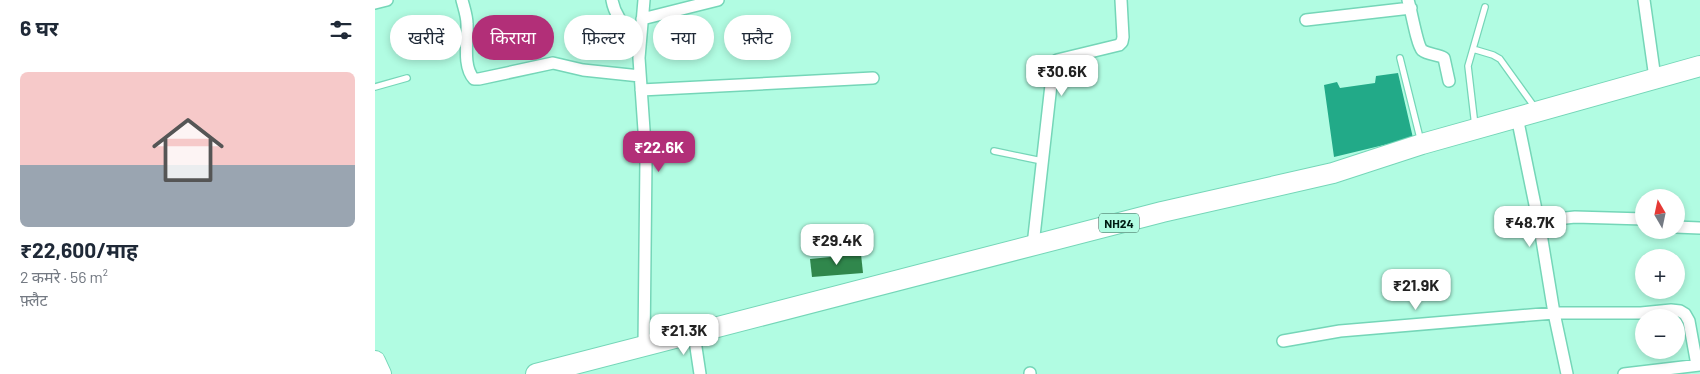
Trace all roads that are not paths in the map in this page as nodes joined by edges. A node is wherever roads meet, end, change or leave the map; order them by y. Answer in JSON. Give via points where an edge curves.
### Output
{"nodes":[{"id":1,"x":387,"y":0,"type":"edge"},
{"id":2,"x":462,"y":0,"type":"edge"},
{"id":3,"x":612,"y":0,"type":"edge"},
{"id":4,"x":644,"y":0,"type":"edge"},
{"id":5,"x":717,"y":0,"type":"edge"},
{"id":6,"x":1121,"y":0,"type":"edge"},
{"id":7,"x":1643,"y":0,"type":"edge"},
{"id":8,"x":375,"y":3,"type":"edge"},
{"id":9,"x":1409,"y":4,"type":"edge"},
{"id":10,"x":1485,"y":7,"type":"dead end"},
{"id":11,"x":617,"y":15,"type":"edge"},
{"id":12,"x":643,"y":19,"type":"joint"},
{"id":13,"x":1305,"y":20,"type":"dead end"},
{"id":14,"x":1473,"y":49,"type":"junction"},
{"id":15,"x":1400,"y":58,"type":"dead end"},
{"id":16,"x":640,"y":60,"type":"edge"},
{"id":17,"x":1700,"y":66,"type":"edge"},
{"id":18,"x":640,"y":76,"type":"junction"},
{"id":19,"x":407,"y":78,"type":"dead end"},
{"id":20,"x":873,"y":78,"type":"dead end"},
{"id":21,"x":1655,"y":78,"type":"junction"},
{"id":22,"x":1449,"y":81,"type":"dead end"},
{"id":23,"x":375,"y":87,"type":"edge"},
{"id":24,"x":641,"y":90,"type":"junction"},
{"id":25,"x":1537,"y":111,"type":"junction"},
{"id":26,"x":1517,"y":117,"type":"junction"},
{"id":27,"x":1475,"y":128,"type":"junction"},
{"id":28,"x":1421,"y":144,"type":"junction"},
{"id":29,"x":994,"y":151,"type":"dead end"},
{"id":30,"x":1042,"y":161,"type":"junction"},
{"id":31,"x":1635,"y":219,"type":"edge"},
{"id":32,"x":1538,"y":221,"type":"junction"},
{"id":33,"x":1685,"y":227,"type":"edge"},
{"id":34,"x":1700,"y":228,"type":"edge"},
{"id":35,"x":1033,"y":245,"type":"junction"},
{"id":36,"x":1553,"y":313,"type":"junction"},
{"id":37,"x":694,"y":334,"type":"junction"},
{"id":38,"x":1283,"y":341,"type":"dead end"},
{"id":39,"x":644,"y":346,"type":"junction"},
{"id":40,"x":375,"y":361,"type":"edge"},
{"id":41,"x":1699,"y":365,"type":"edge"},
{"id":42,"x":381,"y":374,"type":"edge"},
{"id":43,"x":536,"y":374,"type":"edge"},
{"id":44,"x":701,"y":374,"type":"edge"},
{"id":45,"x":1567,"y":374,"type":"edge"},
{"id":46,"x":1624,"y":374,"type":"edge"}],
"edges":[{"from":1,"to":8,"type":"street"},
{"from":2,"to":18,"type":"street","via":[[467,22],[465,50],[470,75],[474,79],[553,63]]},
{"from":3,"to":11,"type":"street"},
{"from":4,"to":12,"type":"street"},
{"from":5,"to":12,"type":"street"},
{"from":6,"to":30,"type":"street","via":[[1123,37],[1119,45],[1054,63]]},
{"from":7,"to":21,"type":"street"},
{"from":9,"to":13,"type":"street"},
{"from":9,"to":22,"type":"street","via":[[1420,46],[1426,52],[1444,58]]},
{"from":10,"to":14,"type":"lane"},
{"from":14,"to":25,"type":"lane","via":[[1500,59]]},
{"from":14,"to":27,"type":"lane","via":[[1468,66]]},
{"from":15,"to":28,"type":"lane"},
{"from":16,"to":18,"type":"street"},
{"from":17,"to":21,"type":"highway","number":"NH24"},
{"from":18,"to":24,"type":"street"},
{"from":19,"to":23,"type":"lane"},
{"from":20,"to":24,"type":"street"},
{"from":21,"to":25,"type":"highway","number":"NH24"},
{"from":24,"to":39,"type":"street","via":[[646,159]]},
{"from":25,"to":26,"type":"highway","number":"NH24"},
{"from":26,"to":27,"type":"highway","number":"NH24"},
{"from":26,"to":32,"type":"street"},
{"from":27,"to":28,"type":"highway","number":"NH24"},
{"from":28,"to":35,"type":"highway","number":"NH24","via":[[1333,173]]},
{"from":29,"to":30,"type":"lane"},
{"from":30,"to":35,"type":"street"},
{"from":31,"to":32,"type":"street","via":[[1575,217]]},
{"from":32,"to":36,"type":"street"},
{"from":33,"to":34,"type":"street"},
{"from":35,"to":37,"type":"highway","number":"NH24"},
{"from":36,"to":38,"type":"street","via":[[1340,331]]},
{"from":36,"to":41,"type":"street","via":[[1679,311],[1689,321]]},
{"from":36,"to":45,"type":"street"},
{"from":37,"to":39,"type":"highway","number":"NH24"},
{"from":37,"to":44,"type":"street"},
{"from":39,"to":43,"type":"highway","number":"NH24"},
{"from":40,"to":42,"type":"highway"},
{"from":41,"to":46,"type":"street"}]}
